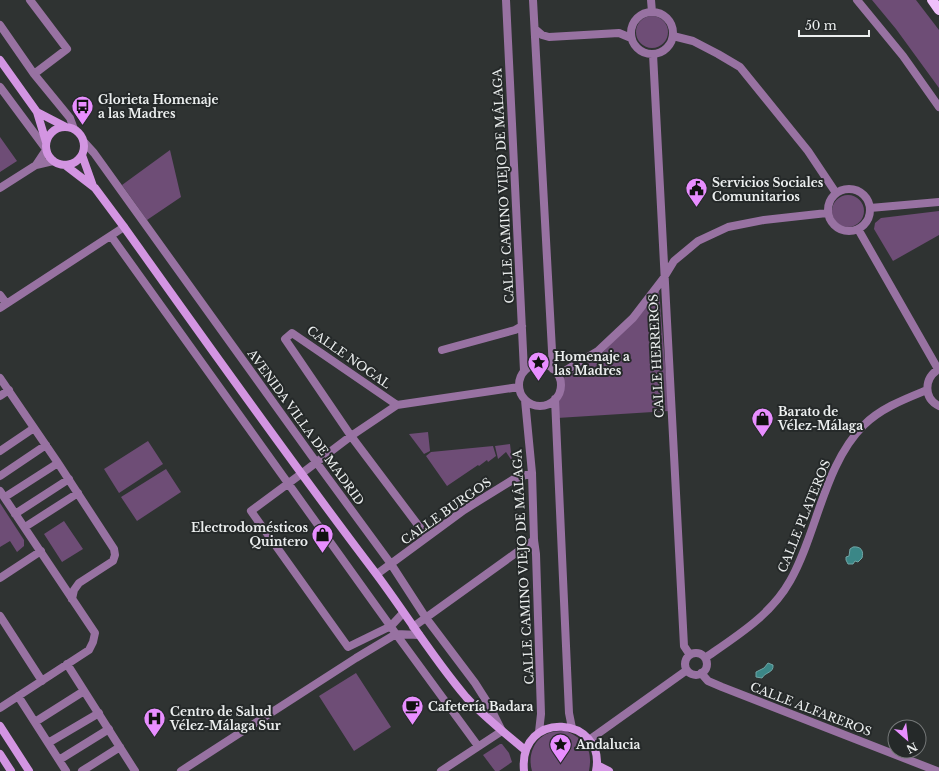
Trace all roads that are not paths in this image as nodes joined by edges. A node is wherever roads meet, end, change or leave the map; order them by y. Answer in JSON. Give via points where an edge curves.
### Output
{"nodes":[{"id":1,"x":30,"y":0,"type":"edge"},
{"id":2,"x":506,"y":0,"type":"edge"},
{"id":3,"x":533,"y":0,"type":"edge"},
{"id":4,"x":651,"y":0,"type":"edge"},
{"id":5,"x":858,"y":0,"type":"edge"},
{"id":6,"x":932,"y":0,"type":"edge"},
{"id":7,"x":939,"y":10,"type":"edge"},
{"id":8,"x":652,"y":12,"type":"junction"},
{"id":9,"x":0,"y":26,"type":"edge"},
{"id":10,"x":631,"y":27,"type":"junction"},
{"id":11,"x":535,"y":29,"type":"junction"},
{"id":12,"x":619,"y":33,"type":"junction"},
{"id":13,"x":673,"y":36,"type":"junction"},
{"id":14,"x":549,"y":37,"type":"junction"},
{"id":15,"x":631,"y":38,"type":"junction"},
{"id":16,"x":536,"y":54,"type":"junction"},
{"id":17,"x":653,"y":54,"type":"junction"},
{"id":18,"x":0,"y":60,"type":"edge"},
{"id":19,"x":34,"y":74,"type":"junction"},
{"id":20,"x":0,"y":87,"type":"edge"},
{"id":21,"x":939,"y":107,"type":"edge"},
{"id":22,"x":37,"y":112,"type":"junction"},
{"id":23,"x":70,"y":128,"type":"junction"},
{"id":24,"x":84,"y":142,"type":"junction"},
{"id":25,"x":46,"y":147,"type":"junction"},
{"id":26,"x":82,"y":155,"type":"junction"},
{"id":27,"x":53,"y":162,"type":"junction"},
{"id":28,"x":36,"y":165,"type":"junction"},
{"id":29,"x":65,"y":165,"type":"junction"},
{"id":30,"x":0,"y":188,"type":"edge"},
{"id":31,"x":94,"y":188,"type":"junction"},
{"id":32,"x":836,"y":193,"type":"junction"},
{"id":33,"x":939,"y":202,"type":"edge"},
{"id":34,"x":870,"y":208,"type":"junction"},
{"id":35,"x":827,"y":213,"type":"junction"},
{"id":36,"x":124,"y":227,"type":"junction"},
{"id":37,"x":858,"y":230,"type":"junction"},
{"id":38,"x":111,"y":236,"type":"junction"},
{"id":39,"x":663,"y":279,"type":"junction"},
{"id":40,"x":0,"y":295,"type":"edge"},
{"id":41,"x":3,"y":306,"type":"edge"},
{"id":42,"x":522,"y":326,"type":"junction"},
{"id":43,"x":442,"y":350,"type":"dead end"},
{"id":44,"x":938,"y":369,"type":"edge"},
{"id":45,"x":524,"y":371,"type":"junction"},
{"id":46,"x":556,"y":372,"type":"junction"},
{"id":47,"x":0,"y":378,"type":"edge"},
{"id":48,"x":519,"y":387,"type":"junction"},
{"id":49,"x":9,"y":390,"type":"junction"},
{"id":50,"x":927,"y":390,"type":"junction"},
{"id":51,"x":0,"y":396,"type":"edge"},
{"id":52,"x":525,"y":400,"type":"junction"},
{"id":53,"x":555,"y":400,"type":"junction"},
{"id":54,"x":397,"y":405,"type":"junction"},
{"id":55,"x":939,"y":406,"type":"edge"},
{"id":56,"x":34,"y":428,"type":"junction"},
{"id":57,"x":351,"y":436,"type":"junction"},
{"id":58,"x":46,"y":445,"type":"junction"},
{"id":59,"x":0,"y":451,"type":"edge"},
{"id":60,"x":316,"y":462,"type":"junction"},
{"id":61,"x":58,"y":463,"type":"junction"},
{"id":62,"x":532,"y":473,"type":"junction"},
{"id":63,"x":301,"y":474,"type":"junction"},
{"id":64,"x":0,"y":476,"type":"edge"},
{"id":65,"x":69,"y":479,"type":"junction"},
{"id":66,"x":288,"y":483,"type":"junction"},
{"id":67,"x":78,"y":493,"type":"junction"},
{"id":68,"x":2,"y":494,"type":"edge"},
{"id":69,"x":15,"y":514,"type":"junction"},
{"id":70,"x":25,"y":527,"type":"junction"},
{"id":71,"x":427,"y":537,"type":"junction"},
{"id":72,"x":534,"y":540,"type":"junction"},
{"id":73,"x":41,"y":551,"type":"junction"},
{"id":74,"x":391,"y":564,"type":"junction"},
{"id":75,"x":376,"y":574,"type":"junction"},
{"id":76,"x":0,"y":578,"type":"edge"},
{"id":77,"x":72,"y":599,"type":"junction"},
{"id":78,"x":403,"y":613,"type":"junction"},
{"id":79,"x":0,"y":616,"type":"edge"},
{"id":80,"x":426,"y":618,"type":"junction"},
{"id":81,"x":391,"y":626,"type":"junction"},
{"id":82,"x":413,"y":627,"type":"junction"},
{"id":83,"x":396,"y":634,"type":"junction"},
{"id":84,"x":419,"y":635,"type":"junction"},
{"id":85,"x":690,"y":655,"type":"junction"},
{"id":86,"x":705,"y":658,"type":"junction"},
{"id":87,"x":67,"y":664,"type":"junction"},
{"id":88,"x":687,"y":670,"type":"junction"},
{"id":89,"x":701,"y":674,"type":"junction"},
{"id":90,"x":42,"y":681,"type":"junction"},
{"id":91,"x":84,"y":691,"type":"junction"},
{"id":92,"x":18,"y":696,"type":"junction"},
{"id":93,"x":0,"y":708,"type":"edge"},
{"id":94,"x":98,"y":713,"type":"junction"},
{"id":95,"x":35,"y":722,"type":"junction"},
{"id":96,"x":0,"y":726,"type":"edge"},
{"id":97,"x":572,"y":728,"type":"junction"},
{"id":98,"x":109,"y":729,"type":"junction"},
{"id":99,"x":502,"y":731,"type":"junction"},
{"id":100,"x":539,"y":732,"type":"junction"},
{"id":101,"x":589,"y":740,"type":"junction"},
{"id":102,"x":48,"y":743,"type":"junction"},
{"id":103,"x":478,"y":746,"type":"junction"},
{"id":104,"x":120,"y":747,"type":"junction"},
{"id":105,"x":525,"y":750,"type":"junction"},
{"id":106,"x":0,"y":754,"type":"edge"},
{"id":107,"x":59,"y":760,"type":"junction"},
{"id":108,"x":597,"y":768,"type":"edge"},
{"id":109,"x":11,"y":771,"type":"edge"},
{"id":110,"x":29,"y":771,"type":"edge"},
{"id":111,"x":66,"y":771,"type":"edge"},
{"id":112,"x":82,"y":771,"type":"edge"},
{"id":113,"x":135,"y":771,"type":"edge"},
{"id":114,"x":181,"y":771,"type":"edge"},
{"id":115,"x":441,"y":771,"type":"edge"},
{"id":116,"x":524,"y":771,"type":"edge"},
{"id":117,"x":609,"y":771,"type":"edge"},
{"id":118,"x":937,"y":771,"type":"edge"}],
"edges":[{"from":1,"to":19,"type":"street","via":[[67,49]]},
{"from":2,"to":42,"type":"street","name":"CALLE CAMINO VIEJO DE MÁLAGA"},
{"from":3,"to":11,"type":"street"},
{"from":4,"to":8,"type":"street"},
{"from":5,"to":21,"type":"street","via":[[903,56]]},
{"from":6,"to":7,"type":"main road"},
{"from":8,"to":10,"type":"street","via":[[645,12],[639,16]]},
{"from":8,"to":13,"type":"street","via":[[665,16],[673,28]]},
{"from":9,"to":19,"type":"street"},
{"from":10,"to":12,"type":"street"},
{"from":10,"to":15,"type":"street"},
{"from":11,"to":14,"type":"street"},
{"from":11,"to":16,"type":"street"},
{"from":12,"to":14,"type":"street"},
{"from":12,"to":15,"type":"street"},
{"from":13,"to":17,"type":"street","via":[[666,48]]},
{"from":13,"to":32,"type":"street","via":[[693,41],[740,67],[808,151]]},
{"from":14,"to":16,"type":"street","via":[[545,38]]},
{"from":15,"to":17,"type":"street","via":[[640,50]]},
{"from":16,"to":46,"type":"street"},
{"from":17,"to":39,"type":"street","name":"CALLE HERREROS"},
{"from":18,"to":22,"type":"street"},
{"from":19,"to":23,"type":"street","via":[[70,118]]},
{"from":20,"to":25,"type":"street"},
{"from":22,"to":23,"type":"street"},
{"from":22,"to":25,"type":"street"},
{"from":23,"to":24,"type":"street","via":[[79,132]]},
{"from":23,"to":25,"type":"street","via":[[59,128],[52,132]]},
{"from":24,"to":26,"type":"street"},
{"from":24,"to":60,"type":"street","name":"AVENIDA VILLA DE MADRID"},
{"from":25,"to":27,"type":"street"},
{"from":25,"to":28,"type":"street"},
{"from":26,"to":29,"type":"street","via":[[76,162]]},
{"from":26,"to":31,"type":"street"},
{"from":27,"to":28,"type":"street"},
{"from":27,"to":29,"type":"street"},
{"from":28,"to":30,"type":"street"},
{"from":29,"to":31,"type":"street"},
{"from":31,"to":36,"type":"street"},
{"from":32,"to":34,"type":"street","via":[[853,189],[867,199]]},
{"from":32,"to":35,"type":"street","via":[[831,199]]},
{"from":33,"to":34,"type":"street"},
{"from":34,"to":37,"type":"street","via":[[865,224]]},
{"from":35,"to":37,"type":"street","via":[[835,227],[846,231]]},
{"from":35,"to":39,"type":"street","via":[[728,227],[698,241],[674,261]]},
{"from":36,"to":38,"type":"street"},
{"from":36,"to":63,"type":"street"},
{"from":37,"to":44,"type":"street"},
{"from":38,"to":41,"type":"street"},
{"from":38,"to":66,"type":"street"},
{"from":39,"to":46,"type":"street","via":[[633,318],[598,351]]},
{"from":39,"to":85,"type":"street","name":"CALLE HERREROS","via":[[684,646]]},
{"from":40,"to":41,"type":"street"},
{"from":42,"to":43,"type":"street"},
{"from":42,"to":45,"type":"street","name":"CALLE CAMINO VIEJO DE MÁLAGA"},
{"from":44,"to":50,"type":"street","via":[[932,374]]},
{"from":45,"to":46,"type":"street","via":[[538,364],[546,365]]},
{"from":45,"to":48,"type":"street"},
{"from":46,"to":53,"type":"street","via":[[561,384]]},
{"from":47,"to":49,"type":"street"},
{"from":48,"to":52,"type":"street"},
{"from":48,"to":54,"type":"street"},
{"from":49,"to":51,"type":"street"},
{"from":49,"to":56,"type":"street"},
{"from":50,"to":55,"type":"street","via":[[930,398]]},
{"from":50,"to":86,"type":"street","name":"CALLE PLATEROS","via":[[892,405],[864,425],[847,446],[829,483],[790,582],[762,616]]},
{"from":52,"to":53,"type":"street","via":[[532,405],[540,406]]},
{"from":52,"to":62,"type":"street","name":"CALLE CAMINO VIEJO DE MÁLAGA"},
{"from":53,"to":97,"type":"street","via":[[569,713]]},
{"from":54,"to":57,"type":"street"},
{"from":54,"to":57,"type":"street","name":"CALLE NOGAL","via":[[292,333],[286,339]]},
{"from":56,"to":58,"type":"street"},
{"from":56,"to":59,"type":"street"},
{"from":57,"to":60,"type":"street"},
{"from":57,"to":71,"type":"street"},
{"from":58,"to":61,"type":"street"},
{"from":58,"to":64,"type":"street"},
{"from":60,"to":63,"type":"street"},
{"from":60,"to":74,"type":"street","name":"AVENIDA VILLA DE MADRID"},
{"from":61,"to":65,"type":"street"},
{"from":61,"to":68,"type":"street"},
{"from":62,"to":71,"type":"street","name":"CALLE BURGOS","via":[[514,479]]},
{"from":62,"to":72,"type":"street","name":"CALLE CAMINO VIEJO DE MÁLAGA"},
{"from":63,"to":66,"type":"street"},
{"from":63,"to":75,"type":"street"},
{"from":65,"to":67,"type":"street"},
{"from":65,"to":69,"type":"street"},
{"from":66,"to":81,"type":"street"},
{"from":66,"to":81,"type":"street","via":[[251,511],[348,647]]},
{"from":67,"to":70,"type":"street"},
{"from":67,"to":77,"type":"street","via":[[114,549],[115,555],[113,561],[79,582]]},
{"from":68,"to":69,"type":"street"},
{"from":69,"to":70,"type":"street"},
{"from":70,"to":73,"type":"street"},
{"from":71,"to":74,"type":"street","name":"CALLE BURGOS"},
{"from":72,"to":80,"type":"street"},
{"from":72,"to":100,"type":"street","name":"CALLE CAMINO VIEJO DE MÁLAGA","via":[[541,714]]},
{"from":73,"to":76,"type":"street"},
{"from":73,"to":77,"type":"street"},
{"from":74,"to":75,"type":"street","name":"CALLE BURGOS"},
{"from":74,"to":80,"type":"street","name":"AVENIDA VILLA DE MADRID"},
{"from":75,"to":78,"type":"street"},
{"from":77,"to":87,"type":"street","via":[[95,633],[89,650]]},
{"from":78,"to":81,"type":"street"},
{"from":78,"to":82,"type":"street"},
{"from":79,"to":90,"type":"street"},
{"from":80,"to":82,"type":"street"},
{"from":80,"to":99,"type":"street","name":"AVENIDA VILLA DE MADRID","via":[[475,683]]},
{"from":81,"to":83,"type":"street"},
{"from":82,"to":84,"type":"street"},
{"from":83,"to":84,"type":"street"},
{"from":83,"to":103,"type":"street"},
{"from":83,"to":114,"type":"street"},
{"from":84,"to":99,"type":"street","via":[[468,698]]},
{"from":85,"to":86,"type":"street","via":[[698,653]]},
{"from":85,"to":88,"type":"street","via":[[685,661]]},
{"from":86,"to":89,"type":"street","via":[[705,668]]},
{"from":87,"to":90,"type":"street"},
{"from":87,"to":91,"type":"street"},
{"from":88,"to":89,"type":"street","via":[[692,674]]},
{"from":88,"to":101,"type":"street"},
{"from":89,"to":118,"type":"street","name":"CALLE ALFAREROS","via":[[708,681],[722,687]]},
{"from":90,"to":92,"type":"street"},
{"from":91,"to":94,"type":"street"},
{"from":91,"to":95,"type":"street"},
{"from":92,"to":93,"type":"street"},
{"from":92,"to":95,"type":"street"},
{"from":94,"to":98,"type":"street"},
{"from":94,"to":102,"type":"street"},
{"from":95,"to":102,"type":"street"},
{"from":96,"to":110,"type":"street"},
{"from":97,"to":100,"type":"street","via":[[555,726]]},
{"from":97,"to":101,"type":"street","via":[[582,732]]},
{"from":98,"to":104,"type":"street"},
{"from":98,"to":107,"type":"street"},
{"from":99,"to":103,"type":"street"},
{"from":99,"to":105,"type":"street"},
{"from":100,"to":105,"type":"street"},
{"from":101,"to":108,"type":"street","via":[[597,756]]},
{"from":102,"to":107,"type":"street"},
{"from":103,"to":115,"type":"street"},
{"from":104,"to":112,"type":"street"},
{"from":104,"to":113,"type":"street"},
{"from":105,"to":116,"type":"street"},
{"from":106,"to":109,"type":"street"},
{"from":107,"to":111,"type":"street"},
{"from":108,"to":117,"type":"street"}]}
